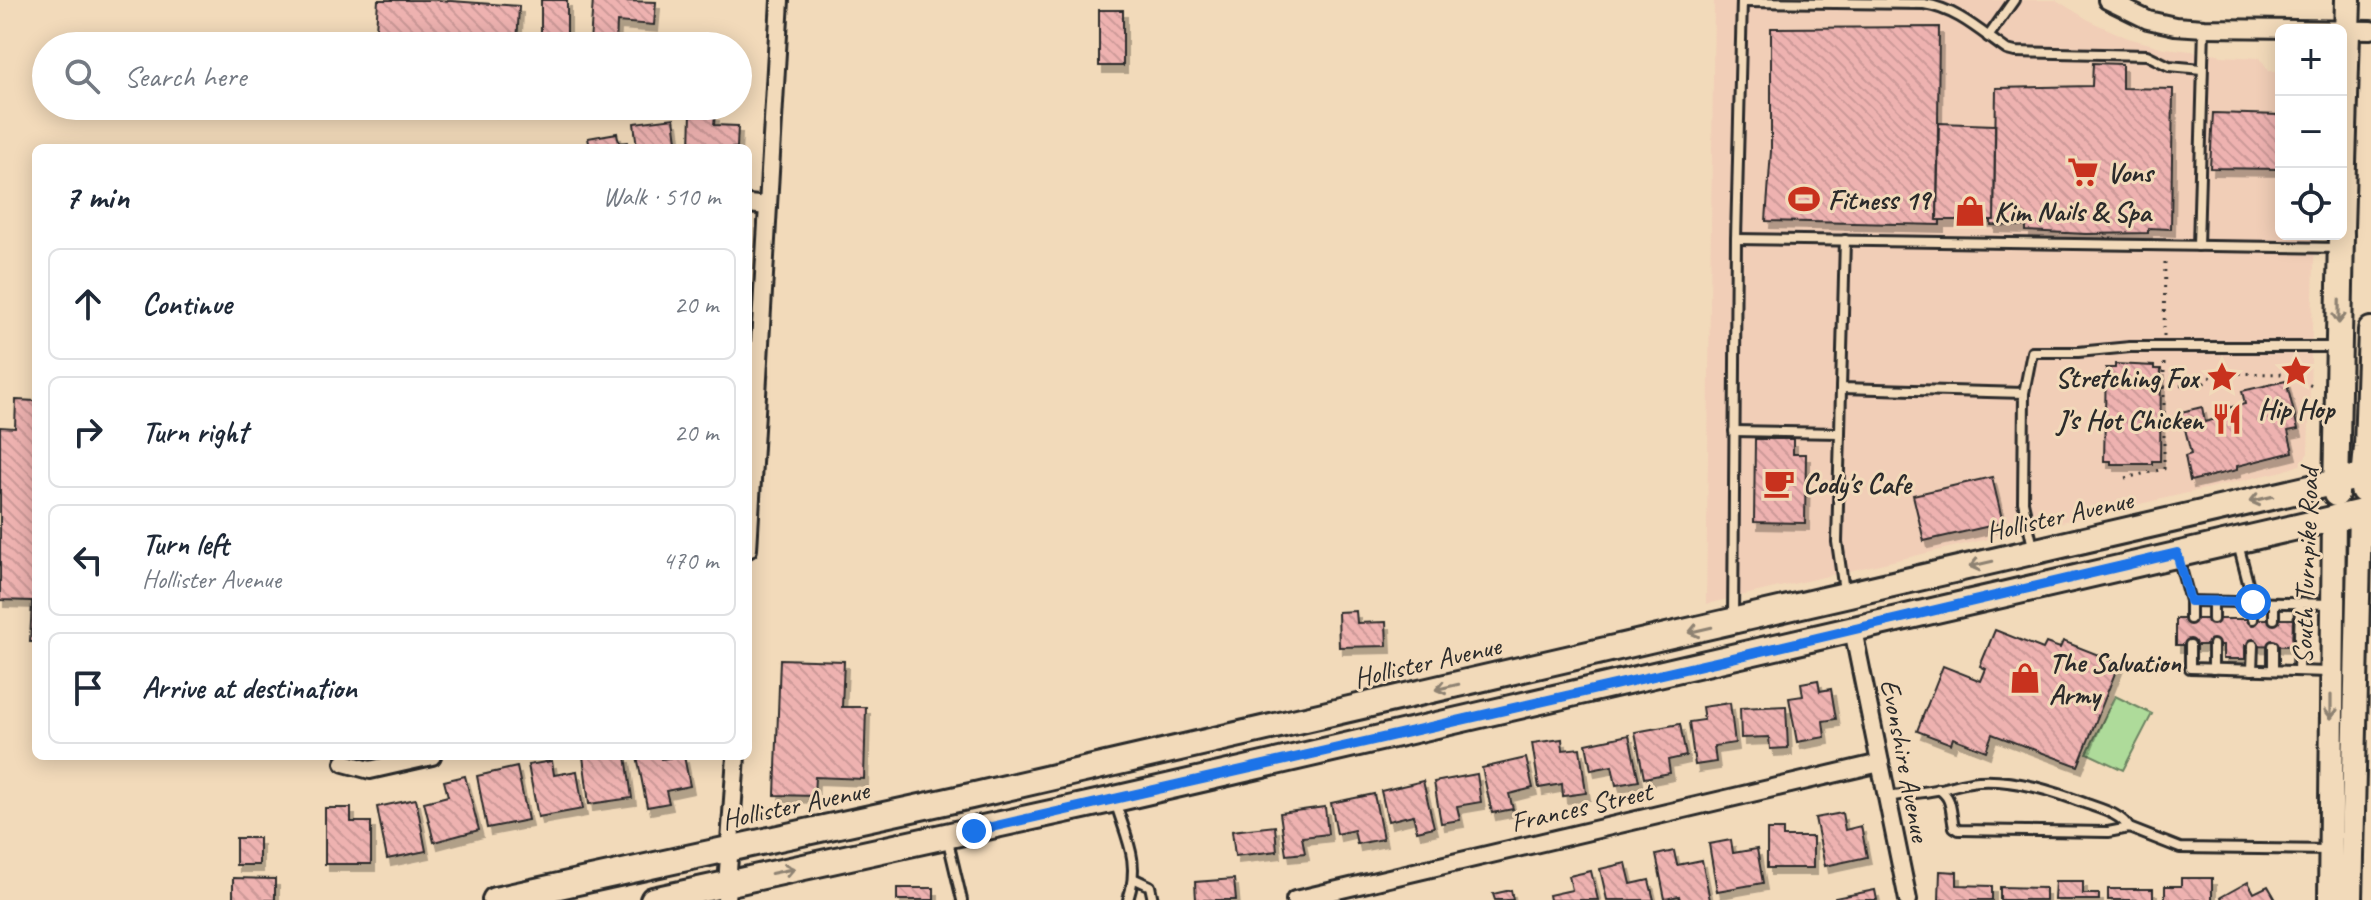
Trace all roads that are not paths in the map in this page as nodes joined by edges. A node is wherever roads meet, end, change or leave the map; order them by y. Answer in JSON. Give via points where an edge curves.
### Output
{"nodes":[{"id":1,"x":780,"y":0,"type":"edge"},
{"id":2,"x":2014,"y":0,"type":"edge"},
{"id":3,"x":2107,"y":0,"type":"edge"},
{"id":4,"x":2348,"y":0,"type":"edge"},
{"id":5,"x":1742,"y":1,"type":"edge"},
{"id":6,"x":2204,"y":28,"type":"junction"},
{"id":7,"x":2359,"y":30,"type":"edge"},
{"id":8,"x":1988,"y":37,"type":"junction"},
{"id":9,"x":2202,"y":69,"type":"junction"},
{"id":10,"x":2347,"y":168,"type":"edge"},
{"id":11,"x":752,"y":204,"type":"edge"},
{"id":12,"x":768,"y":206,"type":"junction"},
{"id":13,"x":1736,"y":239,"type":"junction"},
{"id":14,"x":1845,"y":240,"type":"junction"},
{"id":15,"x":2293,"y":240,"type":"edge"},
{"id":16,"x":2341,"y":240,"type":"edge"},
{"id":17,"x":2198,"y":246,"type":"junction"},
{"id":18,"x":2371,"y":330,"type":"edge"},
{"id":19,"x":2339,"y":347,"type":"junction"},
{"id":20,"x":1841,"y":388,"type":"junction"},
{"id":21,"x":2024,"y":393,"type":"junction"},
{"id":22,"x":1734,"y":431,"type":"junction"},
{"id":23,"x":1840,"y":433,"type":"junction"},
{"id":24,"x":2368,"y":474,"type":"edge"},
{"id":25,"x":752,"y":480,"type":"edge"},
{"id":26,"x":2337,"y":482,"type":"junction"},
{"id":27,"x":2366,"y":511,"type":"edge"},
{"id":28,"x":2334,"y":517,"type":"junction"},
{"id":29,"x":2237,"y":539,"type":"junction"},
{"id":30,"x":2034,"y":552,"type":"junction"},
{"id":31,"x":2177,"y":553,"type":"junction"},
{"id":32,"x":1845,"y":596,"type":"junction"},
{"id":33,"x":2190,"y":601,"type":"junction"},
{"id":34,"x":2213,"y":602,"type":"junction"},
{"id":35,"x":2253,"y":602,"type":"junction"},
{"id":36,"x":2274,"y":603,"type":"junction"},
{"id":37,"x":2300,"y":603,"type":"junction"},
{"id":38,"x":2332,"y":604,"type":"junction"},
{"id":39,"x":2190,"y":619,"type":"dead end"},
{"id":40,"x":2213,"y":619,"type":"dead end"},
{"id":41,"x":2253,"y":619,"type":"dead end"},
{"id":42,"x":2274,"y":619,"type":"dead end"},
{"id":43,"x":1733,"y":622,"type":"junction"},
{"id":44,"x":1853,"y":630,"type":"junction"},
{"id":45,"x":2190,"y":645,"type":"dead end"},
{"id":46,"x":2213,"y":645,"type":"dead end"},
{"id":47,"x":2253,"y":645,"type":"dead end"},
{"id":48,"x":2273,"y":646,"type":"dead end"},
{"id":49,"x":2213,"y":669,"type":"junction"},
{"id":50,"x":2252,"y":670,"type":"junction"},
{"id":51,"x":2273,"y":670,"type":"junction"},
{"id":52,"x":2298,"y":671,"type":"junction"},
{"id":53,"x":2331,"y":673,"type":"junction"},
{"id":54,"x":2357,"y":673,"type":"junction"},
{"id":55,"x":414,"y":760,"type":"edge"},
{"id":56,"x":736,"y":760,"type":"edge"},
{"id":57,"x":344,"y":763,"type":"dead end"},
{"id":58,"x":1880,"y":763,"type":"junction"},
{"id":59,"x":1938,"y":789,"type":"junction"},
{"id":60,"x":1887,"y":797,"type":"junction"},
{"id":61,"x":1115,"y":799,"type":"junction"},
{"id":62,"x":2129,"y":828,"type":"junction"},
{"id":63,"x":947,"y":837,"type":"junction"},
{"id":64,"x":729,"y":849,"type":"junction"},
{"id":65,"x":2330,"y":850,"type":"junction"},
{"id":66,"x":1135,"y":879,"type":"junction"},
{"id":67,"x":726,"y":892,"type":"edge"},
{"id":68,"x":495,"y":900,"type":"edge"},
{"id":69,"x":653,"y":900,"type":"edge"},
{"id":70,"x":962,"y":900,"type":"edge"},
{"id":71,"x":1128,"y":900,"type":"edge"},
{"id":72,"x":1153,"y":900,"type":"edge"},
{"id":73,"x":1295,"y":900,"type":"edge"},
{"id":74,"x":1908,"y":900,"type":"edge"},
{"id":75,"x":2330,"y":900,"type":"edge"},
{"id":76,"x":2351,"y":900,"type":"edge"}],
"edges":[{"from":1,"to":12,"type":"street"},
{"from":2,"to":8,"type":"lane"},
{"from":3,"to":6,"type":"street","via":[[2148,20]]},
{"from":4,"to":7,"type":"main road","name":"South Turnpike Road"},
{"from":5,"to":8,"type":"lane","via":[[1924,4],[1943,7]]},
{"from":5,"to":13,"type":"lane"},
{"from":6,"to":7,"type":"street"},
{"from":6,"to":9,"type":"lane"},
{"from":7,"to":10,"type":"main road","name":"South Turnpike Road"},
{"from":8,"to":9,"type":"lane","via":[[2015,52],[2147,55],[2169,66]]},
{"from":9,"to":17,"type":"lane"},
{"from":11,"to":12,"type":"street"},
{"from":12,"to":25,"type":"street"},
{"from":13,"to":14,"type":"lane"},
{"from":13,"to":22,"type":"lane"},
{"from":14,"to":17,"type":"lane"},
{"from":14,"to":20,"type":"lane"},
{"from":15,"to":17,"type":"lane"},
{"from":16,"to":19,"type":"main road","name":"South Turnpike Road","one_way":true},
{"from":18,"to":24,"type":"main road","name":"South Turnpike Road"},
{"from":19,"to":21,"type":"lane","via":[[2032,352]]},
{"from":19,"to":26,"type":"main road","name":"South Turnpike Road"},
{"from":20,"to":21,"type":"lane"},
{"from":20,"to":23,"type":"lane"},
{"from":21,"to":30,"type":"lane","via":[[2023,502]]},
{"from":22,"to":23,"type":"lane"},
{"from":22,"to":43,"type":"lane"},
{"from":23,"to":32,"type":"lane","via":[[1837,542]]},
{"from":24,"to":26,"type":"main road","name":"Hollister Avenue"},
{"from":24,"to":27,"type":"main road","name":"South Turnpike Road"},
{"from":26,"to":28,"type":"main road","name":"South Turnpike Road"},
{"from":26,"to":30,"type":"main road","name":"Hollister Avenue","one_way":true},
{"from":27,"to":28,"type":"main road"},
{"from":27,"to":54,"type":"street","name":"South Turnpike Road"},
{"from":28,"to":29,"type":"main road"},
{"from":28,"to":38,"type":"street","name":"South Turnpike Road"},
{"from":29,"to":31,"type":"main road"},
{"from":29,"to":35,"type":"lane"},
{"from":30,"to":32,"type":"main road","name":"Hollister Avenue","one_way":true},
{"from":31,"to":33,"type":"lane"},
{"from":31,"to":44,"type":"main road"},
{"from":32,"to":43,"type":"main road","name":"Hollister Avenue"},
{"from":33,"to":34,"type":"lane"},
{"from":33,"to":39,"type":"lane"},
{"from":34,"to":35,"type":"lane"},
{"from":34,"to":40,"type":"lane"},
{"from":35,"to":36,"type":"lane"},
{"from":35,"to":41,"type":"lane"},
{"from":36,"to":37,"type":"lane"},
{"from":36,"to":42,"type":"lane"},
{"from":37,"to":38,"type":"lane"},
{"from":37,"to":52,"type":"lane"},
{"from":38,"to":53,"type":"street","name":"South Turnpike Road"},
{"from":43,"to":64,"type":"main road","name":"Hollister Avenue","one_way":true},
{"from":44,"to":58,"type":"street","name":"Evonshire Avenue"},
{"from":44,"to":61,"type":"main road"},
{"from":45,"to":49,"type":"lane","via":[[2190,668]]},
{"from":46,"to":49,"type":"lane"},
{"from":47,"to":50,"type":"lane"},
{"from":48,"to":51,"type":"lane"},
{"from":49,"to":50,"type":"lane"},
{"from":50,"to":51,"type":"lane"},
{"from":51,"to":52,"type":"lane"},
{"from":52,"to":53,"type":"lane"},
{"from":53,"to":54,"type":"lane"},
{"from":53,"to":65,"type":"street","name":"South Turnpike Road","one_way":true},
{"from":54,"to":76,"type":"street","name":"South Turnpike Road"},
{"from":55,"to":57,"type":"street","via":[[370,770]]},
{"from":56,"to":64,"type":"street"},
{"from":58,"to":60,"type":"street","name":"Evonshire Avenue"},
{"from":58,"to":73,"type":"street","name":"Frances Street"},
{"from":59,"to":60,"type":"lane"},
{"from":59,"to":62,"type":"lane","via":[[1981,781],[2046,789],[2115,816]]},
{"from":59,"to":62,"type":"lane","via":[[1946,794],[1959,830]]},
{"from":60,"to":74,"type":"street","name":"Evonshire Avenue"},
{"from":61,"to":63,"type":"main road"},
{"from":61,"to":66,"type":"lane"},
{"from":62,"to":65,"type":"lane","via":[[2180,848]]},
{"from":67,"to":63,"type":"main road","one_way":true},
{"from":63,"to":70,"type":"lane"},
{"from":64,"to":67,"type":"street"},
{"from":64,"to":68,"type":"main road","name":"Hollister Avenue"},
{"from":65,"to":75,"type":"street","name":"South Turnpike Road"},
{"from":66,"to":71,"type":"lane"},
{"from":66,"to":72,"type":"lane","via":[[1150,886]]},
{"from":67,"to":69,"type":"main road"}]}
